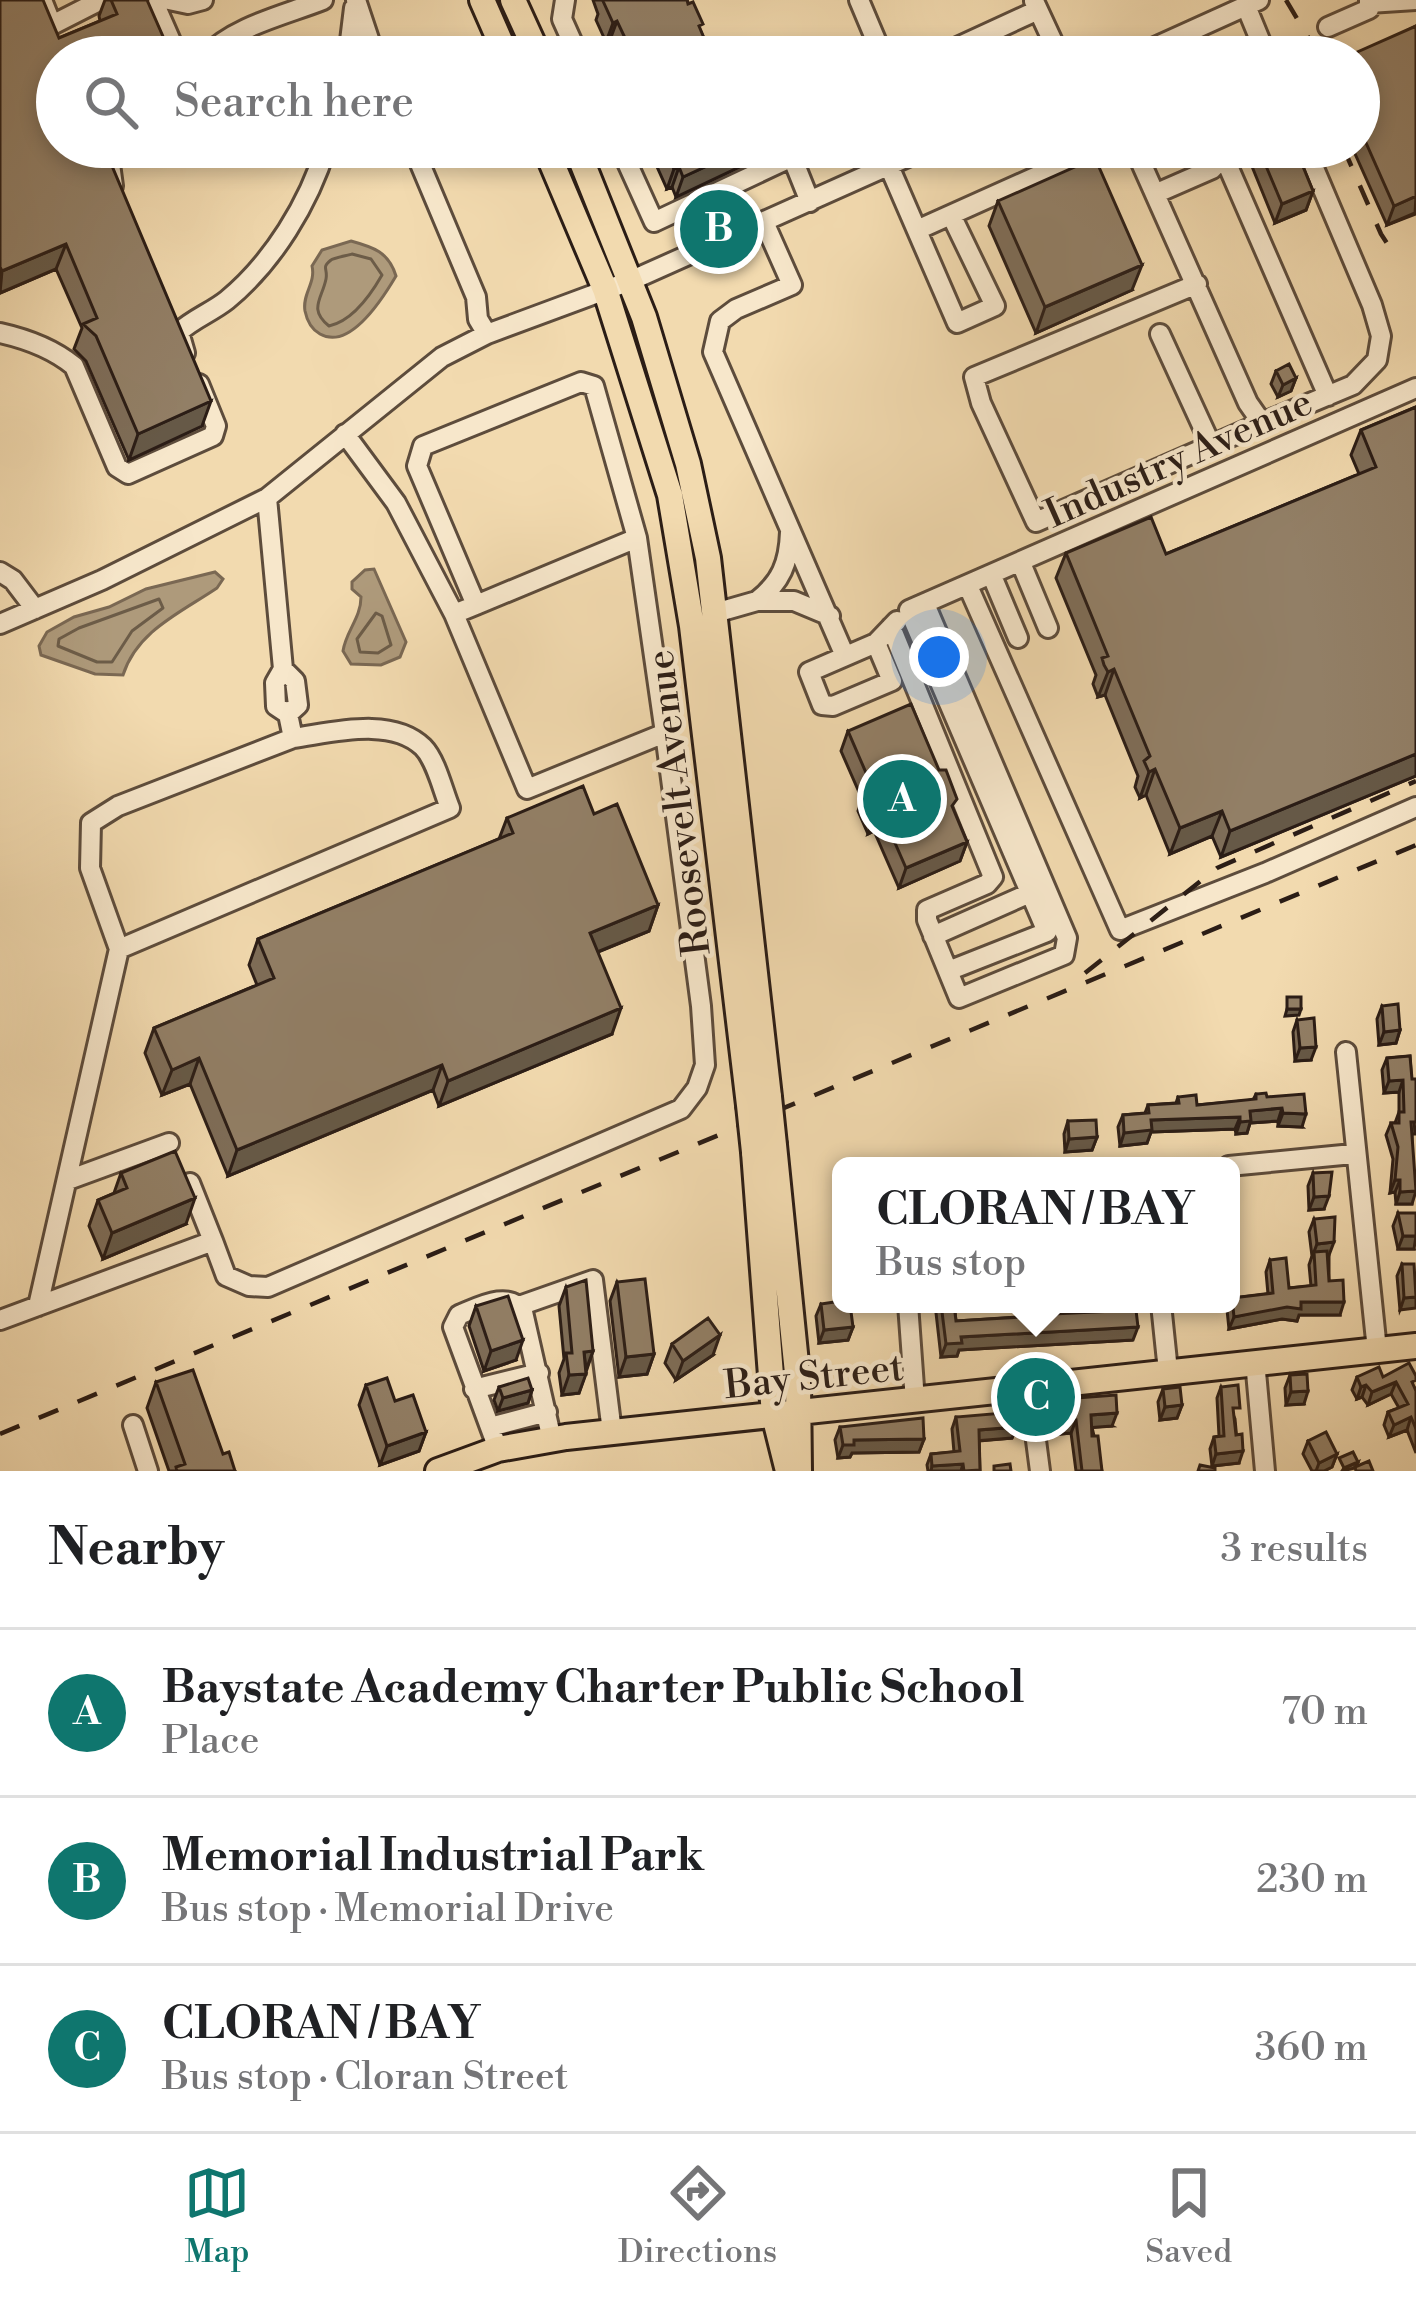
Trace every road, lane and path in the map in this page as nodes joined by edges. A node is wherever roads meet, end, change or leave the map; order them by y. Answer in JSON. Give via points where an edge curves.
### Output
{"nodes":[{"id":1,"x":42,"y":0,"type":"edge"},
{"id":2,"x":101,"y":0,"type":"edge"},
{"id":3,"x":153,"y":0,"type":"edge"},
{"id":4,"x":169,"y":0,"type":"edge"},
{"id":5,"x":203,"y":0,"type":"edge"},
{"id":6,"x":323,"y":0,"type":"edge"},
{"id":7,"x":355,"y":0,"type":"edge"},
{"id":8,"x":482,"y":0,"type":"edge"},
{"id":9,"x":513,"y":0,"type":"edge"},
{"id":10,"x":565,"y":0,"type":"edge"},
{"id":11,"x":859,"y":0,"type":"edge"},
{"id":12,"x":1416,"y":1,"type":"edge"},
{"id":13,"x":1369,"y":2,"type":"edge"},
{"id":14,"x":1243,"y":4,"type":"edge"},
{"id":15,"x":1036,"y":5,"type":"edge"},
{"id":16,"x":1328,"y":27,"type":"dead end"},
{"id":17,"x":169,"y":36,"type":"edge"},
{"id":18,"x":234,"y":36,"type":"edge"},
{"id":19,"x":351,"y":36,"type":"edge"},
{"id":20,"x":368,"y":36,"type":"edge"},
{"id":21,"x":498,"y":36,"type":"edge"},
{"id":22,"x":529,"y":36,"type":"edge"},
{"id":23,"x":570,"y":36,"type":"edge"},
{"id":24,"x":875,"y":36,"type":"edge"},
{"id":25,"x":976,"y":36,"type":"edge"},
{"id":26,"x":1050,"y":36,"type":"edge"},
{"id":27,"x":1177,"y":36,"type":"edge"},
{"id":28,"x":1257,"y":36,"type":"edge"},
{"id":29,"x":111,"y":168,"type":"edge"},
{"id":30,"x":317,"y":168,"type":"edge"},
{"id":31,"x":422,"y":168,"type":"edge"},
{"id":32,"x":554,"y":168,"type":"edge"},
{"id":33,"x":585,"y":168,"type":"edge"},
{"id":34,"x":630,"y":168,"type":"edge"},
{"id":35,"x":769,"y":168,"type":"edge"},
{"id":36,"x":796,"y":168,"type":"edge"},
{"id":37,"x":886,"y":168,"type":"edge"},
{"id":38,"x":891,"y":168,"type":"edge"},
{"id":39,"x":1057,"y":168,"type":"edge"},
{"id":40,"x":1144,"y":168,"type":"edge"},
{"id":41,"x":1213,"y":168,"type":"edge"},
{"id":42,"x":1235,"y":168,"type":"edge"},
{"id":43,"x":1314,"y":168,"type":"edge"},
{"id":44,"x":1157,"y":193,"type":"junction"},
{"id":45,"x":810,"y":202,"type":"junction"},
{"id":46,"x":121,"y":204,"type":"edge"},
{"id":47,"x":952,"y":217,"type":"junction"},
{"id":48,"x":764,"y":222,"type":"junction"},
{"id":49,"x":917,"y":230,"type":"junction"},
{"id":50,"x":631,"y":281,"type":"junction"},
{"id":51,"x":1197,"y":284,"type":"junction"},
{"id":52,"x":605,"y":289,"type":"junction"},
{"id":53,"x":0,"y":333,"type":"edge"},
{"id":54,"x":487,"y":334,"type":"junction"},
{"id":55,"x":1160,"y":334,"type":"dead end"},
{"id":56,"x":1416,"y":388,"type":"edge"},
{"id":57,"x":1328,"y":396,"type":"junction"},
{"id":58,"x":1262,"y":423,"type":"junction"},
{"id":59,"x":345,"y":434,"type":"junction"},
{"id":60,"x":1211,"y":446,"type":"junction"},
{"id":61,"x":267,"y":498,"type":"junction"},
{"id":62,"x":787,"y":520,"type":"junction"},
{"id":63,"x":637,"y":538,"type":"junction"},
{"id":64,"x":1021,"y":563,"type":"junction"},
{"id":65,"x":0,"y":572,"type":"edge"},
{"id":66,"x":992,"y":576,"type":"junction"},
{"id":67,"x":968,"y":586,"type":"junction"},
{"id":68,"x":757,"y":601,"type":"junction"},
{"id":69,"x":476,"y":605,"type":"junction"},
{"id":70,"x":917,"y":607,"type":"junction"},
{"id":71,"x":35,"y":609,"type":"junction"},
{"id":72,"x":715,"y":613,"type":"junction"},
{"id":73,"x":454,"y":614,"type":"junction"},
{"id":74,"x":830,"y":616,"type":"junction"},
{"id":75,"x":0,"y":624,"type":"edge"},
{"id":76,"x":891,"y":627,"type":"junction"},
{"id":77,"x":1048,"y":628,"type":"dead end"},
{"id":78,"x":1018,"y":638,"type":"dead end"},
{"id":79,"x":876,"y":643,"type":"junction"},
{"id":80,"x":845,"y":656,"type":"junction"},
{"id":81,"x":665,"y":734,"type":"junction"},
{"id":82,"x":293,"y":738,"type":"junction"},
{"id":83,"x":1416,"y":806,"type":"edge"},
{"id":84,"x":1030,"y":893,"type":"junction"},
{"id":85,"x":933,"y":936,"type":"junction"},
{"id":86,"x":119,"y":949,"type":"junction"},
{"id":87,"x":948,"y":971,"type":"junction"},
{"id":88,"x":1346,"y":1052,"type":"dead end"},
{"id":89,"x":759,"y":1101,"type":"junction"},
{"id":90,"x":169,"y":1143,"type":"dead end"},
{"id":91,"x":764,"y":1148,"type":"junction"},
{"id":92,"x":1353,"y":1154,"type":"junction"},
{"id":93,"x":1240,"y":1165,"type":"edge"},
{"id":94,"x":68,"y":1180,"type":"junction"},
{"id":95,"x":190,"y":1183,"type":"edge"},
{"id":96,"x":213,"y":1241,"type":"junction"},
{"id":97,"x":38,"y":1306,"type":"junction"},
{"id":98,"x":519,"y":1306,"type":"junction"},
{"id":99,"x":909,"y":1313,"type":"edge"},
{"id":100,"x":1162,"y":1313,"type":"edge"},
{"id":101,"x":0,"y":1319,"type":"edge"},
{"id":102,"x":1416,"y":1346,"type":"edge"},
{"id":103,"x":1377,"y":1350,"type":"junction"},
{"id":104,"x":1255,"y":1361,"type":"junction"},
{"id":105,"x":1168,"y":1371,"type":"junction"},
{"id":106,"x":539,"y":1373,"type":"junction"},
{"id":107,"x":1029,"y":1387,"type":"junction"},
{"id":108,"x":475,"y":1389,"type":"junction"},
{"id":109,"x":511,"y":1401,"type":"junction"},
{"id":110,"x":915,"y":1401,"type":"junction"},
{"id":111,"x":547,"y":1412,"type":"junction"},
{"id":112,"x":801,"y":1414,"type":"junction"},
{"id":113,"x":774,"y":1415,"type":"junction"},
{"id":114,"x":134,"y":1425,"type":"dead end"},
{"id":115,"x":612,"y":1432,"type":"junction"},
{"id":116,"x":494,"y":1438,"type":"junction"},
{"id":117,"x":552,"y":1440,"type":"junction"},
{"id":118,"x":148,"y":1471,"type":"edge"},
{"id":119,"x":438,"y":1471,"type":"edge"},
{"id":120,"x":788,"y":1471,"type":"edge"},
{"id":121,"x":800,"y":1471,"type":"edge"},
{"id":122,"x":1040,"y":1471,"type":"edge"},
{"id":123,"x":1265,"y":1471,"type":"edge"}],
"edges":[{"from":1,"to":2,"type":"street","via":[[52,25]]},
{"from":3,"to":17,"type":"street"},
{"from":4,"to":5,"type":"street"},
{"from":6,"to":18,"type":"street"},
{"from":7,"to":19,"type":"street"},
{"from":7,"to":20,"type":"street"},
{"from":8,"to":21,"type":"main road"},
{"from":9,"to":22,"type":"main road"},
{"from":10,"to":23,"type":"street"},
{"from":11,"to":24,"type":"street"},
{"from":12,"to":13,"type":"street"},
{"from":13,"to":16,"type":"street"},
{"from":14,"to":27,"type":"street"},
{"from":14,"to":28,"type":"street"},
{"from":15,"to":25,"type":"street"},
{"from":15,"to":26,"type":"street"},
{"from":29,"to":46,"type":"street"},
{"from":30,"to":53,"type":"street","via":[[267,258],[226,301],[175,323],[216,430],[201,442],[128,474],[117,467],[74,366]]},
{"from":31,"to":54,"type":"street"},
{"from":32,"to":52,"type":"main road","name":"Roosevelt Avenue"},
{"from":33,"to":50,"type":"main road","name":"Roosevelt Avenue"},
{"from":34,"to":35,"type":"street","via":[[654,222]]},
{"from":36,"to":45,"type":"street"},
{"from":37,"to":45,"type":"street"},
{"from":38,"to":49,"type":"street"},
{"from":39,"to":47,"type":"street"},
{"from":40,"to":44,"type":"street"},
{"from":41,"to":44,"type":"street"},
{"from":42,"to":57,"type":"street"},
{"from":43,"to":57,"type":"street","via":[[1381,336],[1376,360],[1353,385]]},
{"from":44,"to":51,"type":"street"},
{"from":45,"to":48,"type":"street"},
{"from":47,"to":49,"type":"street"},
{"from":47,"to":49,"type":"street","via":[[995,306],[957,323]]},
{"from":48,"to":50,"type":"street"},
{"from":48,"to":62,"type":"street","via":[[792,285],[720,321],[713,352]]},
{"from":50,"to":52,"type":"street"},
{"from":50,"to":72,"type":"main road","name":"Roosevelt Avenue","via":[[688,464]]},
{"from":51,"to":58,"type":"street"},
{"from":51,"to":60,"type":"street","via":[[974,376],[1036,522]]},
{"from":52,"to":54,"type":"street"},
{"from":52,"to":89,"type":"main road","name":"Roosevelt Avenue","via":[[683,563]]},
{"from":54,"to":59,"type":"street","via":[[442,357]]},
{"from":55,"to":60,"type":"street"},
{"from":56,"to":64,"type":"street","name":"Industry Avenue"},
{"from":57,"to":58,"type":"street"},
{"from":58,"to":60,"type":"street"},
{"from":59,"to":61,"type":"street"},
{"from":59,"to":73,"type":"street","via":[[396,502]]},
{"from":61,"to":71,"type":"street"},
{"from":61,"to":82,"type":"street","via":[[283,669],[295,681],[298,705],[289,714]]},
{"from":62,"to":68,"type":"street","via":[[787,563]]},
{"from":62,"to":74,"type":"street"},
{"from":63,"to":69,"type":"street"},
{"from":63,"to":69,"type":"street","via":[[594,386],[581,382],[423,446],[417,466]]},
{"from":63,"to":81,"type":"street"},
{"from":64,"to":66,"type":"street","name":"Industry Avenue"},
{"from":64,"to":77,"type":"street"},
{"from":65,"to":71,"type":"street"},
{"from":66,"to":67,"type":"street","name":"Industry Avenue"},
{"from":66,"to":78,"type":"street"},
{"from":67,"to":70,"type":"street","name":"Industry Avenue"},
{"from":67,"to":83,"type":"street","via":[[1120,930]]},
{"from":68,"to":72,"type":"street"},
{"from":68,"to":74,"type":"street","via":[[794,601]]},
{"from":69,"to":73,"type":"street"},
{"from":70,"to":76,"type":"street"},
{"from":70,"to":84,"type":"street"},
{"from":70,"to":87,"type":"street","via":[[1067,938],[1064,956],[959,998]]},
{"from":71,"to":75,"type":"street"},
{"from":72,"to":89,"type":"main road","name":"Roosevelt Avenue"},
{"from":73,"to":81,"type":"street","via":[[527,789]]},
{"from":74,"to":80,"type":"street"},
{"from":76,"to":79,"type":"street"},
{"from":76,"to":85,"type":"street","via":[[993,877],[927,910]]},
{"from":79,"to":80,"type":"street"},
{"from":79,"to":80,"type":"street","via":[[892,681],[822,705],[809,672]]},
{"from":81,"to":96,"type":"street","via":[[705,1065],[681,1109],[268,1287],[226,1276]]},
{"from":82,"to":86,"type":"street","via":[[91,823],[90,868]]},
{"from":82,"to":86,"type":"street","via":[[400,733],[424,748],[450,808]]},
{"from":84,"to":85,"type":"street"},
{"from":84,"to":87,"type":"street","via":[[1047,932]]},
{"from":85,"to":87,"type":"street"},
{"from":86,"to":94,"type":"street"},
{"from":88,"to":92,"type":"street"},
{"from":89,"to":91,"type":"main road","name":"Roosevelt Avenue","bridge":true},
{"from":90,"to":94,"type":"street"},
{"from":91,"to":112,"type":"main road","name":"Roosevelt Avenue"},
{"from":91,"to":113,"type":"main road","name":"Roosevelt Avenue"},
{"from":92,"to":93,"type":"street"},
{"from":92,"to":103,"type":"street"},
{"from":94,"to":97,"type":"street"},
{"from":95,"to":96,"type":"street"},
{"from":96,"to":97,"type":"street"},
{"from":97,"to":101,"type":"street"},
{"from":98,"to":106,"type":"street"},
{"from":98,"to":108,"type":"street","via":[[506,1299],[454,1320]]},
{"from":98,"to":115,"type":"street","via":[[593,1280]]},
{"from":99,"to":110,"type":"street"},
{"from":100,"to":105,"type":"street"},
{"from":102,"to":103,"type":"main road","name":"Bay Street"},
{"from":103,"to":104,"type":"main road","name":"Bay Street"},
{"from":104,"to":105,"type":"main road","name":"Bay Street"},
{"from":104,"to":123,"type":"street"},
{"from":105,"to":107,"type":"main road","name":"Bay Street"},
{"from":106,"to":109,"type":"street"},
{"from":106,"to":111,"type":"street"},
{"from":107,"to":110,"type":"main road","name":"Bay Street"},
{"from":107,"to":122,"type":"street"},
{"from":108,"to":109,"type":"street"},
{"from":108,"to":116,"type":"street"},
{"from":109,"to":111,"type":"street"},
{"from":109,"to":116,"type":"street"},
{"from":110,"to":112,"type":"main road","name":"Bay Street"},
{"from":111,"to":117,"type":"street"},
{"from":112,"to":113,"type":"main road","name":"Bay Street"},
{"from":112,"to":121,"type":"main road","name":"Roosevelt Avenue"},
{"from":113,"to":115,"type":"main road","name":"Bay Street"},
{"from":113,"to":120,"type":"main road","name":"Roosevelt Avenue"},
{"from":114,"to":118,"type":"street"},
{"from":115,"to":117,"type":"main road","name":"Bay Street"},
{"from":116,"to":117,"type":"main road","name":"Bay Street"},
{"from":116,"to":119,"type":"main road","name":"Bay Street"}]}
